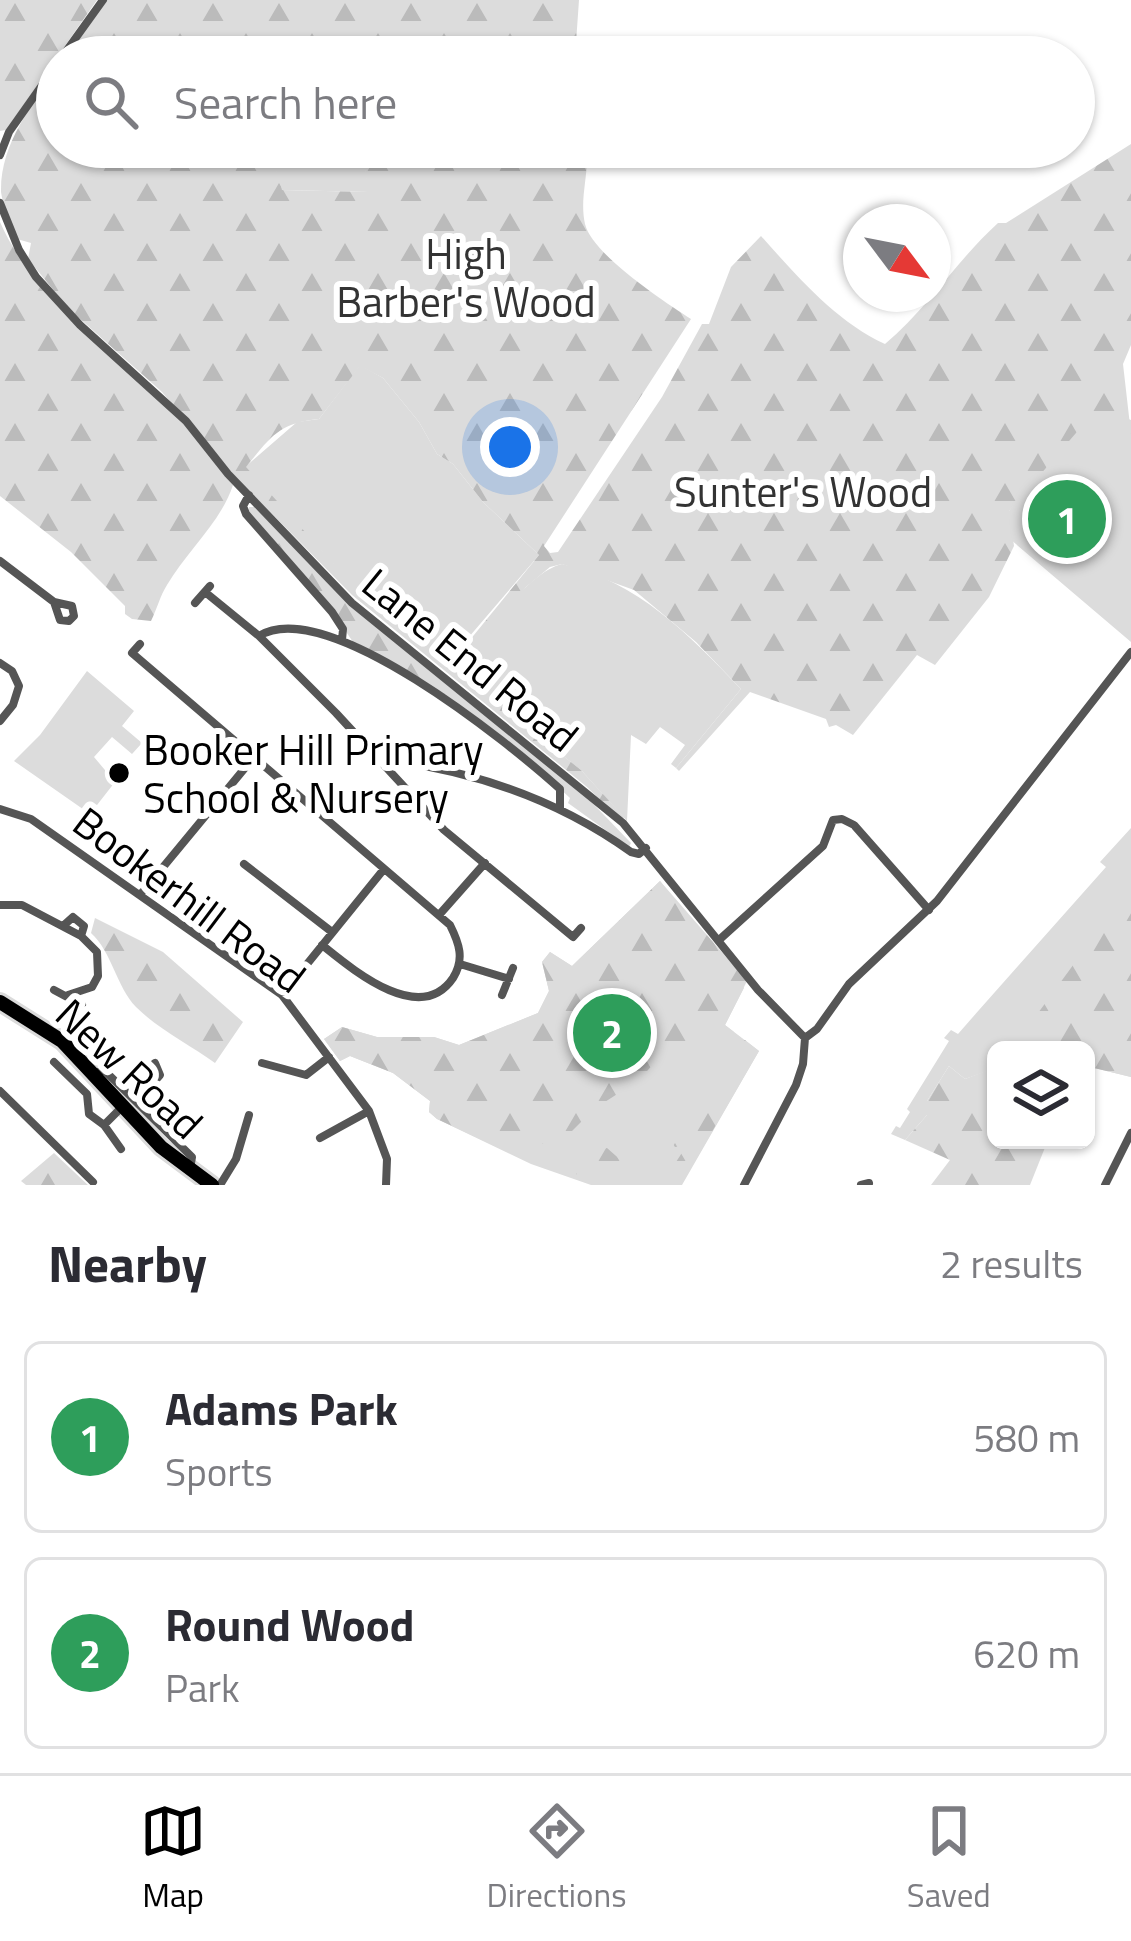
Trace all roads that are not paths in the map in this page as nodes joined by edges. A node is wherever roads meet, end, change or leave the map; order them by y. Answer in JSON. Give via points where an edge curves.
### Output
{"nodes":[{"id":1,"x":103,"y":0,"type":"edge"},
{"id":2,"x":77,"y":36,"type":"edge"},
{"id":3,"x":36,"y":93,"type":"edge"},
{"id":4,"x":0,"y":154,"type":"edge"},
{"id":5,"x":0,"y":203,"type":"edge"},
{"id":6,"x":249,"y":495,"type":"junction"},
{"id":7,"x":0,"y":561,"type":"edge"},
{"id":8,"x":54,"y":602,"type":"dead end"},
{"id":9,"x":195,"y":603,"type":"dead end"},
{"id":10,"x":259,"y":636,"type":"junction"},
{"id":11,"x":342,"y":640,"type":"junction"},
{"id":12,"x":140,"y":644,"type":"dead end"},
{"id":13,"x":1131,"y":652,"type":"edge"},
{"id":14,"x":0,"y":663,"type":"edge"},
{"id":15,"x":2,"y":723,"type":"edge"},
{"id":16,"x":254,"y":757,"type":"junction"},
{"id":17,"x":387,"y":765,"type":"junction"},
{"id":18,"x":560,"y":808,"type":"junction"},
{"id":19,"x":0,"y":809,"type":"edge"},
{"id":20,"x":646,"y":848,"type":"junction"},
{"id":21,"x":485,"y":862,"type":"junction"},
{"id":22,"x":244,"y":864,"type":"dead end"},
{"id":23,"x":384,"y":869,"type":"junction"},
{"id":24,"x":140,"y":896,"type":"junction"},
{"id":25,"x":0,"y":905,"type":"edge"},
{"id":26,"x":929,"y":910,"type":"junction"},
{"id":27,"x":439,"y":915,"type":"junction"},
{"id":28,"x":581,"y":928,"type":"dead end"},
{"id":29,"x":332,"y":932,"type":"junction"},
{"id":30,"x":718,"y":940,"type":"junction"},
{"id":31,"x":322,"y":945,"type":"junction"},
{"id":32,"x":460,"y":964,"type":"junction"},
{"id":33,"x":513,"y":968,"type":"dead end"},
{"id":34,"x":509,"y":979,"type":"junction"},
{"id":35,"x":53,"y":989,"type":"dead end"},
{"id":36,"x":502,"y":994,"type":"dead end"},
{"id":37,"x":68,"y":995,"type":"junction"},
{"id":38,"x":283,"y":995,"type":"junction"},
{"id":39,"x":0,"y":1002,"type":"edge"},
{"id":40,"x":82,"y":1006,"type":"dead end"},
{"id":41,"x":805,"y":1038,"type":"junction"},
{"id":42,"x":329,"y":1057,"type":"junction"},
{"id":43,"x":55,"y":1062,"type":"dead end"},
{"id":44,"x":154,"y":1063,"type":"dead end"},
{"id":45,"x":262,"y":1063,"type":"dead end"},
{"id":46,"x":0,"y":1090,"type":"edge"},
{"id":47,"x":130,"y":1104,"type":"junction"},
{"id":48,"x":369,"y":1111,"type":"junction"},
{"id":49,"x":249,"y":1115,"type":"dead end"},
{"id":50,"x":104,"y":1125,"type":"junction"},
{"id":51,"x":1131,"y":1133,"type":"edge"},
{"id":52,"x":320,"y":1138,"type":"dead end"},
{"id":53,"x":121,"y":1149,"type":"dead end"},
{"id":54,"x":93,"y":1181,"type":"dead end"},
{"id":55,"x":386,"y":1183,"type":"edge"},
{"id":56,"x":216,"y":1185,"type":"edge"},
{"id":57,"x":403,"y":1185,"type":"edge"},
{"id":58,"x":744,"y":1185,"type":"edge"},
{"id":59,"x":1105,"y":1185,"type":"edge"}],
"edges":[{"from":1,"to":2,"type":"street"},
{"from":3,"to":4,"type":"street"},
{"from":5,"to":6,"type":"street","name":"Lane End Road","via":[[36,278],[186,421]]},
{"from":6,"to":11,"type":"street","via":[[245,514],[332,612]]},
{"from":6,"to":20,"type":"street","name":"Lane End Road","via":[[352,603]]},
{"from":7,"to":8,"type":"street"},
{"from":9,"to":10,"type":"street","via":[[207,589]]},
{"from":10,"to":11,"type":"street","via":[[302,631]]},
{"from":10,"to":17,"type":"street"},
{"from":11,"to":18,"type":"street","via":[[488,729],[560,789]]},
{"from":12,"to":16,"type":"street","via":[[132,653]]},
{"from":13,"to":26,"type":"street"},
{"from":14,"to":15,"type":"street","via":[[19,686]]},
{"from":16,"to":23,"type":"street"},
{"from":16,"to":24,"type":"street"},
{"from":17,"to":18,"type":"street","via":[[479,777]]},
{"from":17,"to":21,"type":"street","via":[[444,830]]},
{"from":18,"to":20,"type":"street","via":[[631,852]]},
{"from":19,"to":24,"type":"street","name":"Bookerhill Road","via":[[31,819]]},
{"from":20,"to":30,"type":"street","name":"Lane End Road"},
{"from":21,"to":27,"type":"street"},
{"from":21,"to":28,"type":"street","via":[[573,938]]},
{"from":22,"to":29,"type":"street"},
{"from":23,"to":27,"type":"street"},
{"from":23,"to":29,"type":"street"},
{"from":24,"to":38,"type":"street","name":"Bookerhill Road"},
{"from":25,"to":37,"type":"street","via":[[22,905],[97,952],[92,987]]},
{"from":26,"to":30,"type":"street","via":[[854,825],[832,820],[823,846]]},
{"from":26,"to":41,"type":"street"},
{"from":27,"to":32,"type":"street","via":[[460,944]]},
{"from":29,"to":31,"type":"street"},
{"from":30,"to":41,"type":"street","name":"Lane End Road"},
{"from":31,"to":32,"type":"street","via":[[366,980],[412,996],[436,993]]},
{"from":31,"to":38,"type":"street"},
{"from":32,"to":34,"type":"street"},
{"from":33,"to":34,"type":"street"},
{"from":34,"to":36,"type":"street"},
{"from":35,"to":37,"type":"street"},
{"from":37,"to":40,"type":"street"},
{"from":38,"to":42,"type":"street","name":"Bookerhill Road"},
{"from":39,"to":47,"type":"highway","name":"New Road","via":[[48,1031]]},
{"from":41,"to":58,"type":"street","via":[[796,1085]]},
{"from":42,"to":45,"type":"street","via":[[306,1075]]},
{"from":42,"to":48,"type":"street","name":"Bookerhill Road"},
{"from":43,"to":50,"type":"street"},
{"from":44,"to":47,"type":"street","via":[[160,1075]]},
{"from":46,"to":54,"type":"street"},
{"from":47,"to":50,"type":"street"},
{"from":47,"to":56,"type":"highway","name":"New Road","via":[[161,1147]]},
{"from":48,"to":52,"type":"street"},
{"from":48,"to":55,"type":"street","name":"Bookerhill Road","via":[[387,1160]]},
{"from":49,"to":56,"type":"street","via":[[236,1159]]},
{"from":50,"to":53,"type":"street"},
{"from":51,"to":59,"type":"street"},
{"from":55,"to":57,"type":"street"}]}
